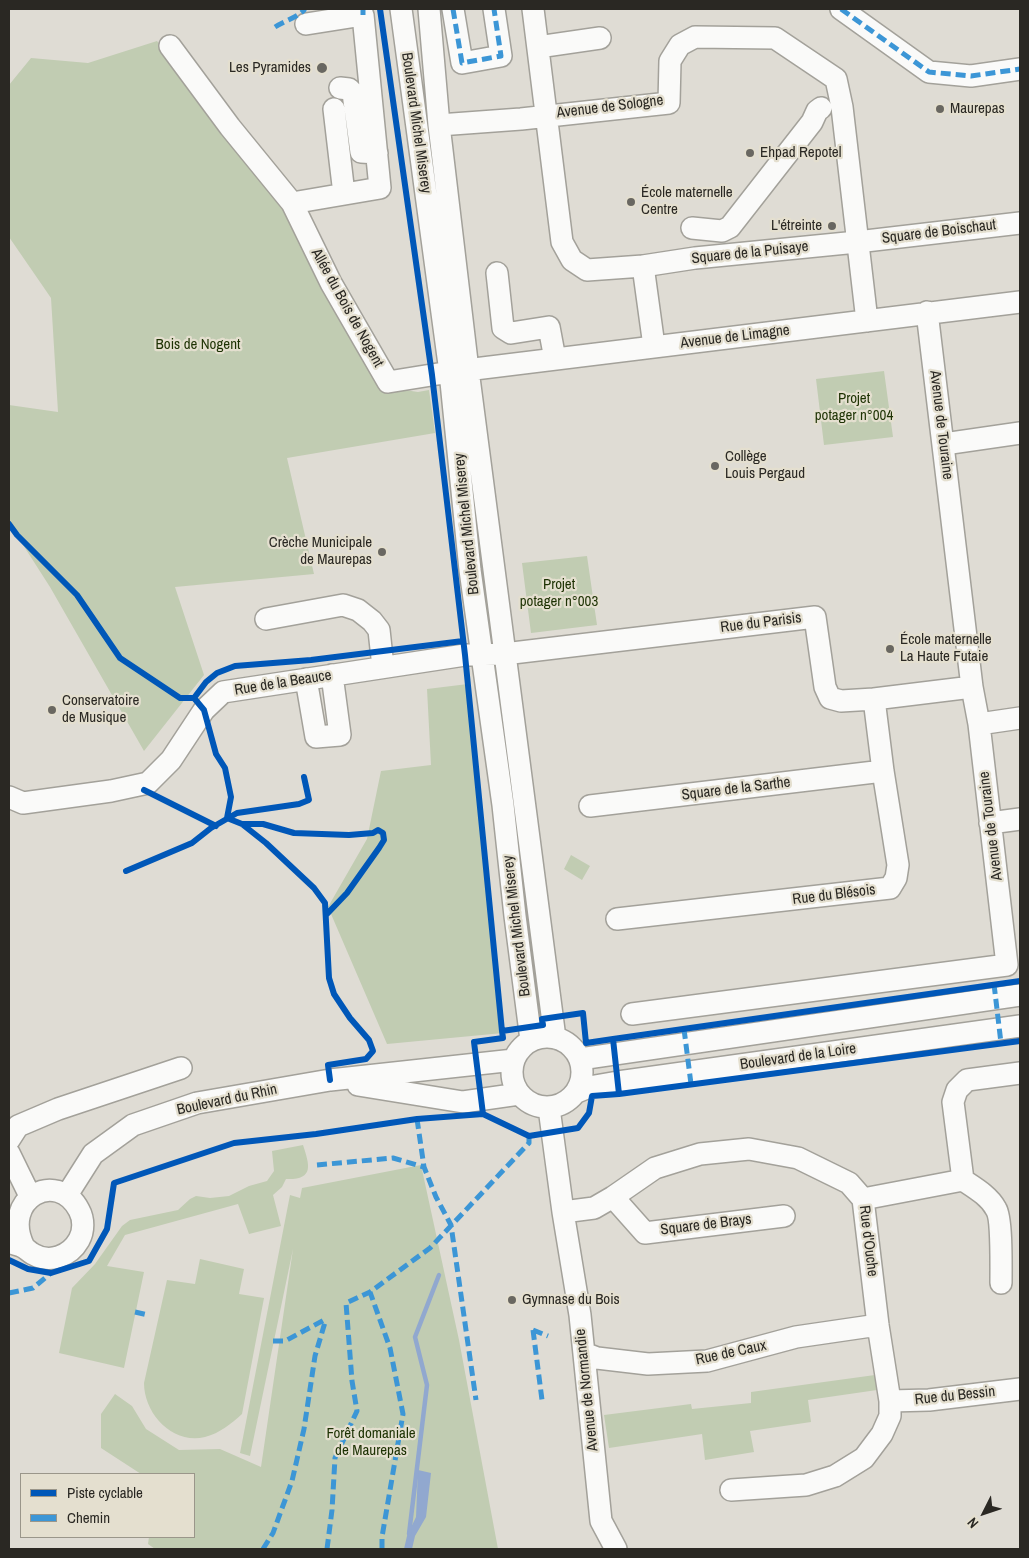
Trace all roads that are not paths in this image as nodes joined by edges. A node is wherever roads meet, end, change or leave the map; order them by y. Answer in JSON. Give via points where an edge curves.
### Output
{"nodes":[{"id":1,"x":401,"y":9,"type":"edge"},
{"id":2,"x":429,"y":9,"type":"edge"},
{"id":3,"x":453,"y":9,"type":"edge"},
{"id":4,"x":494,"y":9,"type":"edge"},
{"id":5,"x":533,"y":9,"type":"edge"},
{"id":6,"x":841,"y":9,"type":"edge"},
{"id":7,"x":306,"y":24,"type":"dead end"},
{"id":8,"x":600,"y":38,"type":"dead end"},
{"id":9,"x":170,"y":46,"type":"dead end"},
{"id":10,"x":538,"y":47,"type":"junction"},
{"id":11,"x":1020,"y":69,"type":"edge"},
{"id":12,"x":340,"y":88,"type":"dead end"},
{"id":13,"x":821,"y":108,"type":"dead end"},
{"id":14,"x":334,"y":109,"type":"dead end"},
{"id":15,"x":546,"y":115,"type":"junction"},
{"id":16,"x":438,"y":125,"type":"junction"},
{"id":17,"x":377,"y":153,"type":"junction"},
{"id":18,"x":344,"y":194,"type":"junction"},
{"id":19,"x":292,"y":203,"type":"junction"},
{"id":20,"x":1020,"y":223,"type":"edge"},
{"id":21,"x":730,"y":227,"type":"junction"},
{"id":22,"x":692,"y":228,"type":"dead end"},
{"id":23,"x":857,"y":242,"type":"junction"},
{"id":24,"x":735,"y":254,"type":"junction"},
{"id":25,"x":643,"y":266,"type":"junction"},
{"id":26,"x":497,"y":273,"type":"dead end"},
{"id":27,"x":1020,"y":302,"type":"edge"},
{"id":28,"x":927,"y":312,"type":"junction"},
{"id":29,"x":867,"y":321,"type":"junction"},
{"id":30,"x":654,"y":346,"type":"junction"},
{"id":31,"x":555,"y":359,"type":"junction"},
{"id":32,"x":459,"y":371,"type":"junction"},
{"id":33,"x":1020,"y":433,"type":"edge"},
{"id":34,"x":944,"y":444,"type":"junction"},
{"id":35,"x":266,"y":618,"type":"dead end"},
{"id":36,"x":482,"y":654,"type":"junction"},
{"id":37,"x":504,"y":654,"type":"junction"},
{"id":38,"x":383,"y":668,"type":"junction"},
{"id":39,"x":332,"y":675,"type":"junction"},
{"id":40,"x":306,"y":679,"type":"junction"},
{"id":41,"x":972,"y":687,"type":"junction"},
{"id":42,"x":874,"y":699,"type":"junction"},
{"id":43,"x":1020,"y":718,"type":"edge"},
{"id":44,"x":979,"y":724,"type":"junction"},
{"id":45,"x":883,"y":771,"type":"junction"},
{"id":46,"x":9,"y":797,"type":"edge"},
{"id":47,"x":590,"y":806,"type":"dead end"},
{"id":48,"x":1020,"y":819,"type":"edge"},
{"id":49,"x":990,"y":823,"type":"junction"},
{"id":50,"x":617,"y":920,"type":"dead end"},
{"id":51,"x":1020,"y":995,"type":"edge"},
{"id":52,"x":632,"y":1014,"type":"dead end"},
{"id":53,"x":1020,"y":1026,"type":"edge"},
{"id":54,"x":555,"y":1038,"type":"junction"},
{"id":55,"x":531,"y":1040,"type":"junction"},
{"id":56,"x":580,"y":1059,"type":"junction"},
{"id":57,"x":514,"y":1060,"type":"junction"},
{"id":58,"x":181,"y":1068,"type":"dead end"},
{"id":59,"x":1020,"y":1073,"type":"edge"},
{"id":60,"x":330,"y":1080,"type":"junction"},
{"id":61,"x":577,"y":1092,"type":"junction"},
{"id":62,"x":519,"y":1094,"type":"junction"},
{"id":63,"x":549,"y":1108,"type":"junction"},
{"id":64,"x":9,"y":1140,"type":"edge"},
{"id":65,"x":9,"y":1153,"type":"edge"},
{"id":66,"x":963,"y":1180,"type":"junction"},
{"id":67,"x":67,"y":1195,"type":"junction"},
{"id":68,"x":30,"y":1196,"type":"junction"},
{"id":69,"x":613,"y":1197,"type":"junction"},
{"id":70,"x":863,"y":1200,"type":"junction"},
{"id":71,"x":563,"y":1212,"type":"junction"},
{"id":72,"x":784,"y":1216,"type":"dead end"},
{"id":73,"x":12,"y":1223,"type":"edge"},
{"id":74,"x":16,"y":1245,"type":"edge"},
{"id":75,"x":1001,"y":1283,"type":"dead end"},
{"id":76,"x":878,"y":1325,"type":"junction"},
{"id":77,"x":584,"y":1353,"type":"junction"},
{"id":78,"x":1020,"y":1389,"type":"edge"},
{"id":79,"x":890,"y":1401,"type":"junction"},
{"id":80,"x":731,"y":1490,"type":"dead end"},
{"id":81,"x":616,"y":1549,"type":"edge"}],
"edges":[{"from":1,"to":32,"type":"street","name":"Boulevard Michel Miserey"},
{"from":2,"to":16,"type":"street","name":"Boulevard Michel Miserey"},
{"from":3,"to":4,"type":"street","via":[[462,63],[502,56]]},
{"from":5,"to":10,"type":"street","name":"Square de la Puisaye"},
{"from":6,"to":11,"type":"street","via":[[929,72],[971,76]]},
{"from":7,"to":17,"type":"street","via":[[363,15]]},
{"from":8,"to":10,"type":"street"},
{"from":9,"to":19,"type":"street","name":"Allée du Bois de Nogent"},
{"from":10,"to":15,"type":"street","name":"Square de la Puisaye"},
{"from":12,"to":17,"type":"street","via":[[353,93],[361,152]]},
{"from":13,"to":21,"type":"street"},
{"from":14,"to":18,"type":"street"},
{"from":15,"to":16,"type":"street","name":"Avenue de Sologne"},
{"from":15,"to":23,"type":"street","name":"Avenue de Sologne","via":[[669,103],[670,61],[680,45],[695,37],[775,38],[836,79]]},
{"from":15,"to":25,"type":"street","name":"Square de la Puisaye","via":[[562,242],[572,260],[587,270]]},
{"from":16,"to":32,"type":"street","name":"Boulevard Michel Miserey"},
{"from":17,"to":18,"type":"street","via":[[380,188]]},
{"from":18,"to":19,"type":"street"},
{"from":19,"to":32,"type":"street","name":"Allée du Bois de Nogent","via":[[330,283],[388,382]]},
{"from":20,"to":23,"type":"street","name":"Square de Boischaut"},
{"from":21,"to":22,"type":"street","via":[[722,231]]},
{"from":21,"to":24,"type":"street"},
{"from":23,"to":24,"type":"street","name":"Square de la Puisaye"},
{"from":23,"to":29,"type":"street","name":"Avenue de Sologne"},
{"from":24,"to":25,"type":"street","name":"Square de la Puisaye"},
{"from":25,"to":30,"type":"street"},
{"from":26,"to":31,"type":"street","via":[[503,328],[512,333],[550,327]]},
{"from":27,"to":28,"type":"street","name":"Avenue de Limagne"},
{"from":28,"to":29,"type":"street","name":"Avenue de Limagne"},
{"from":28,"to":34,"type":"street","name":"Avenue de Touraine"},
{"from":29,"to":30,"type":"street","name":"Avenue de Limagne"},
{"from":30,"to":31,"type":"street","name":"Avenue de Limagne"},
{"from":31,"to":32,"type":"street","name":"Avenue de Limagne"},
{"from":32,"to":36,"type":"street","name":"Boulevard Michel Miserey","via":[[470,570]]},
{"from":32,"to":37,"type":"street","name":"Boulevard Michel Miserey"},
{"from":33,"to":34,"type":"street"},
{"from":34,"to":41,"type":"street","name":"Avenue de Touraine"},
{"from":35,"to":38,"type":"street","via":[[344,605],[358,610],[379,630]]},
{"from":36,"to":37,"type":"street","name":"Rue du Parisis"},
{"from":36,"to":38,"type":"street","name":"Rue de la Beauce"},
{"from":36,"to":55,"type":"street","name":"Boulevard Michel Miserey"},
{"from":37,"to":42,"type":"street","name":"Rue du Parisis","via":[[815,617],[825,687],[830,698],[841,701]]},
{"from":37,"to":54,"type":"street","name":"Boulevard Michel Miserey"},
{"from":38,"to":39,"type":"street","name":"Rue de la Beauce"},
{"from":39,"to":40,"type":"street","name":"Rue de la Beauce"},
{"from":39,"to":40,"type":"street","via":[[340,735],[316,737]]},
{"from":40,"to":46,"type":"street","name":"Rue de la Beauce","via":[[223,692],[204,710],[171,760],[148,783],[23,803]]},
{"from":41,"to":42,"type":"street","name":"Rue du Parisis"},
{"from":41,"to":44,"type":"street","name":"Avenue de Touraine"},
{"from":42,"to":45,"type":"street","name":"Rue du Blésois"},
{"from":43,"to":44,"type":"street"},
{"from":44,"to":49,"type":"street","name":"Avenue de Touraine"},
{"from":45,"to":47,"type":"street","name":"Square de la Sarthe"},
{"from":45,"to":50,"type":"street","name":"Rue du Blésois","via":[[898,865],[890,888]]},
{"from":48,"to":49,"type":"street"},
{"from":49,"to":52,"type":"street","name":"Avenue de Touraine","via":[[1007,965]]},
{"from":51,"to":56,"type":"street","name":"Boulevard de la Loire"},
{"from":53,"to":61,"type":"street","name":"Boulevard de la Loire","via":[[618,1082]]},
{"from":54,"to":55,"type":"street"},
{"from":54,"to":56,"type":"street","via":[[566,1042]]},
{"from":55,"to":57,"type":"street"},
{"from":56,"to":61,"type":"street","via":[[582,1076]]},
{"from":57,"to":60,"type":"street","name":"Boulevard du Rhin"},
{"from":57,"to":62,"type":"street","via":[[513,1080]]},
{"from":58,"to":64,"type":"street","via":[[18,1126]]},
{"from":59,"to":66,"type":"street","via":[[967,1080],[957,1090],[953,1102]]},
{"from":60,"to":62,"type":"street","name":"Boulevard du Rhin","via":[[463,1102]]},
{"from":60,"to":67,"type":"street","name":"Boulevard du Rhin","via":[[197,1103],[133,1125],[93,1154]]},
{"from":61,"to":63,"type":"street","via":[[560,1106]]},
{"from":62,"to":63,"type":"street","via":[[530,1103]]},
{"from":63,"to":71,"type":"street","name":"Avenue de Normandie"},
{"from":65,"to":68,"type":"street"},
{"from":66,"to":70,"type":"street"},
{"from":66,"to":75,"type":"street","via":[[982,1192],[997,1210]]},
{"from":67,"to":68,"type":"street","via":[[48,1190]]},
{"from":67,"to":74,"type":"street","via":[[78,1208],[83,1225],[75,1246],[56,1258],[44,1258]]},
{"from":68,"to":73,"type":"street"},
{"from":69,"to":70,"type":"street","name":"Rue d'Ouche","via":[[655,1168],[700,1154],[749,1149],[798,1158],[849,1184]]},
{"from":69,"to":71,"type":"street","name":"Rue d'Ouche","via":[[594,1208]]},
{"from":69,"to":72,"type":"street","name":"Square de Brays","via":[[645,1233]]},
{"from":70,"to":76,"type":"street","name":"Rue d'Ouche"},
{"from":71,"to":77,"type":"street","name":"Avenue de Normandie"},
{"from":73,"to":74,"type":"street","via":[[18,1237]]},
{"from":76,"to":77,"type":"street","name":"Rue de Caux","via":[[796,1337],[708,1361],[648,1364],[597,1358]]},
{"from":76,"to":79,"type":"street","name":"Rue d'Ouche"},
{"from":77,"to":81,"type":"street","name":"Avenue de Normandie","via":[[601,1521]]},
{"from":78,"to":79,"type":"street","name":"Rue du Bessin","via":[[930,1400]]},
{"from":79,"to":80,"type":"street","name":"Rue d'Ouche","via":[[890,1416],[882,1434],[864,1458],[835,1476],[806,1486]]}]}
